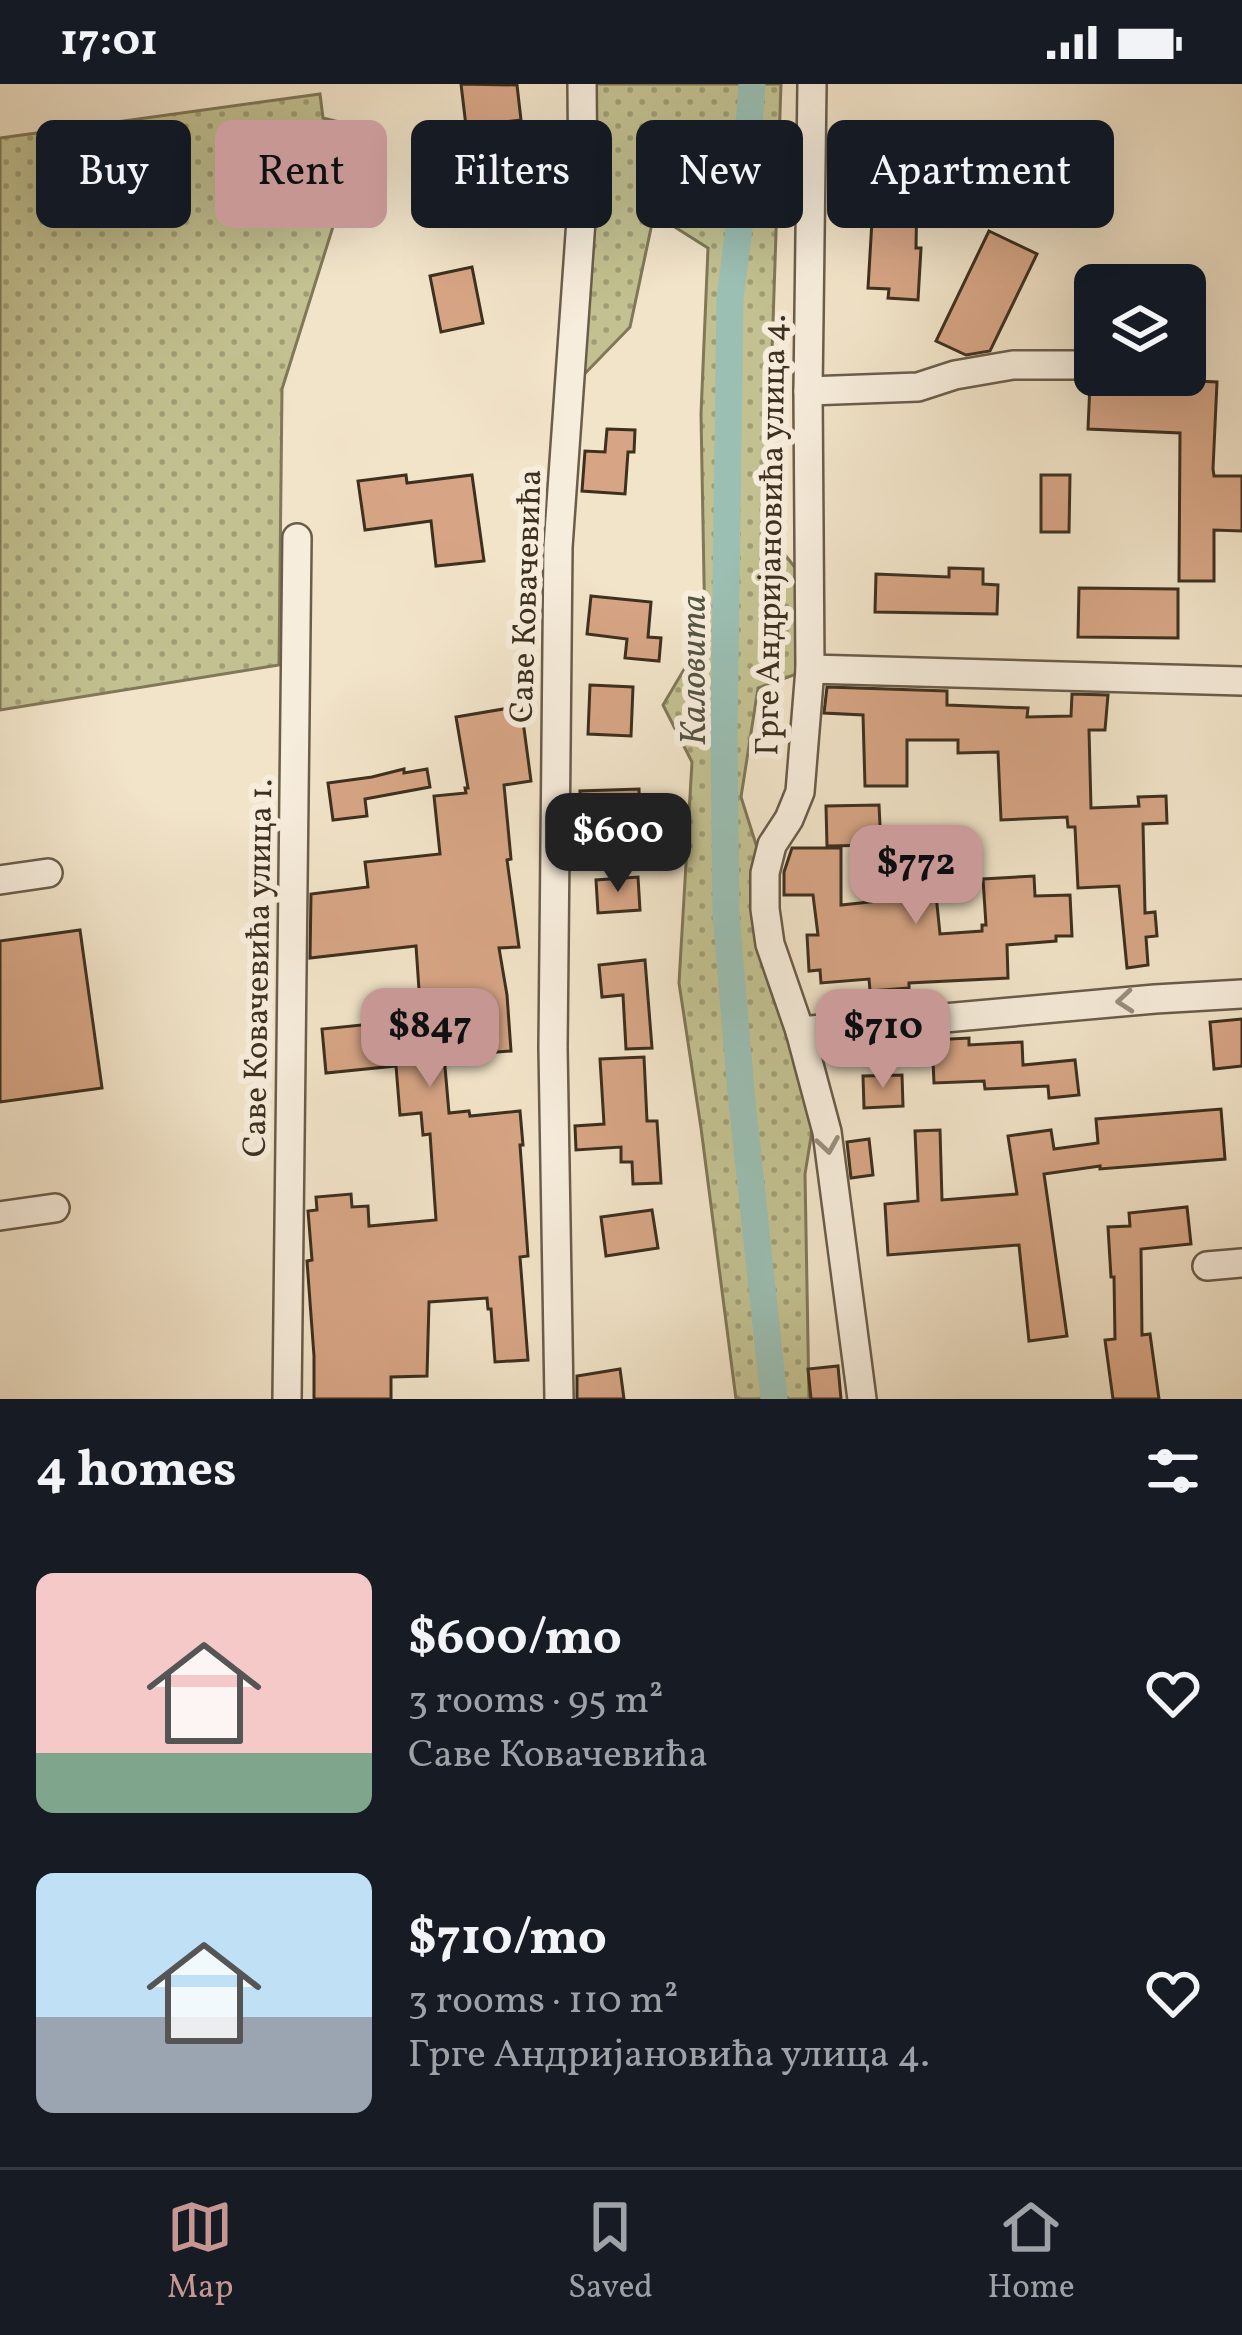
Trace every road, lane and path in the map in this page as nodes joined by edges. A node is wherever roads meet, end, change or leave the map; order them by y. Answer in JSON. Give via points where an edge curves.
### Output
{"nodes":[{"id":1,"x":582,"y":84,"type":"edge"},
{"id":2,"x":812,"y":84,"type":"edge"},
{"id":3,"x":1074,"y":365,"type":"edge"},
{"id":4,"x":808,"y":391,"type":"junction"},
{"id":5,"x":297,"y":538,"type":"dead end"},
{"id":6,"x":810,"y":669,"type":"junction"},
{"id":7,"x":1242,"y":681,"type":"edge"},
{"id":8,"x":48,"y":873,"type":"dead end"},
{"id":9,"x":0,"y":880,"type":"edge"},
{"id":10,"x":1242,"y":994,"type":"edge"},
{"id":11,"x":800,"y":1031,"type":"junction"},
{"id":12,"x":55,"y":1208,"type":"dead end"},
{"id":13,"x":0,"y":1216,"type":"edge"},
{"id":14,"x":1242,"y":1263,"type":"edge"},
{"id":15,"x":1207,"y":1266,"type":"dead end"},
{"id":16,"x":287,"y":1399,"type":"edge"},
{"id":17,"x":560,"y":1399,"type":"edge"},
{"id":18,"x":862,"y":1399,"type":"edge"}],
"edges":[{"from":1,"to":17,"type":"street","name":"Саве Ковачевића","via":[[583,192],[558,547],[553,1048]]},
{"from":2,"to":4,"type":"street","name":"Грге Андријановића улица 4."},
{"from":3,"to":4,"type":"street","via":[[1013,364],[918,387]]},
{"from":4,"to":6,"type":"street","name":"Грге Андријановића улица 4."},
{"from":5,"to":16,"type":"street","name":"Саве Ковачевића улица 1."},
{"from":6,"to":7,"type":"street"},
{"from":6,"to":11,"type":"street","name":"Грге Андријановића улица 4.","via":[[800,792],[765,873],[770,944]]},
{"from":8,"to":9,"type":"street"},
{"from":10,"to":11,"type":"street","one_way":true},
{"from":11,"to":18,"type":"street","name":"Грге Андријановића улица 4.","one_way":true,"via":[[827,1132]]},
{"from":12,"to":13,"type":"street"},
{"from":14,"to":15,"type":"street"}]}
